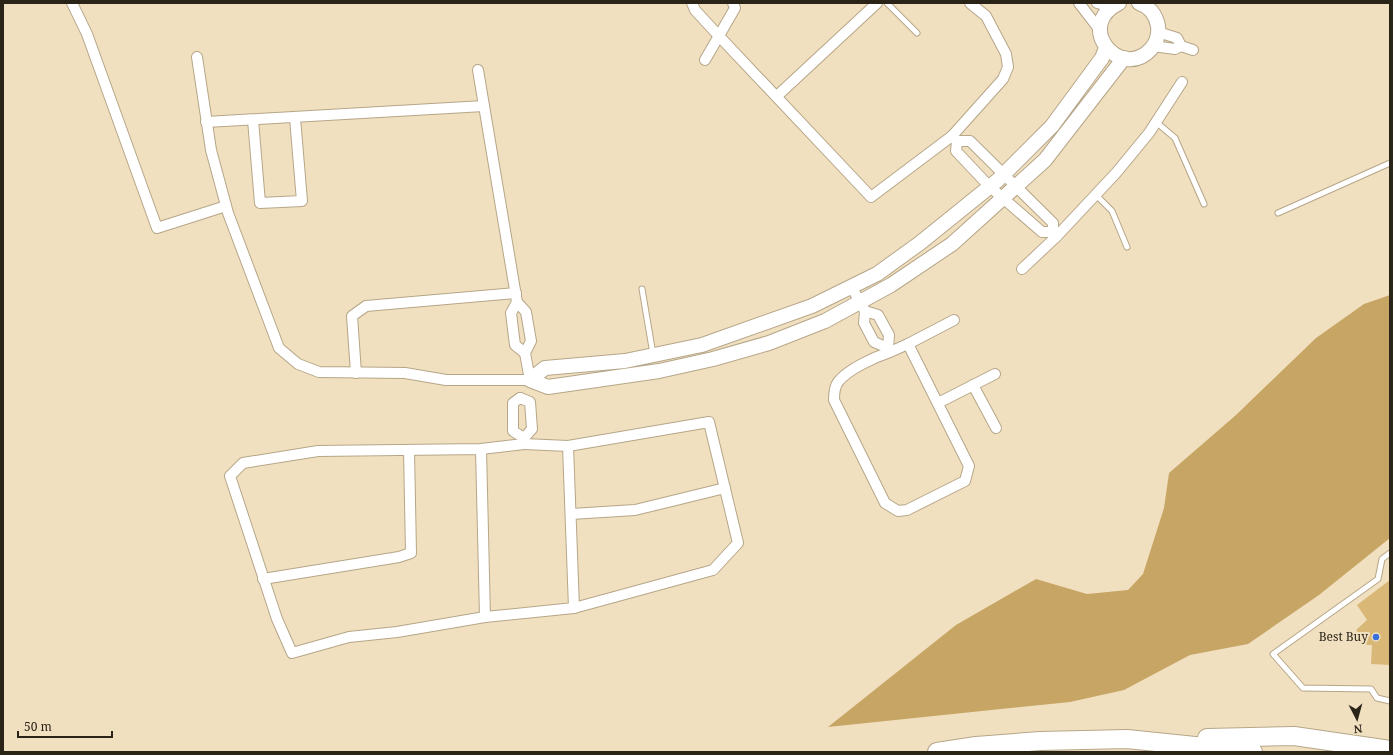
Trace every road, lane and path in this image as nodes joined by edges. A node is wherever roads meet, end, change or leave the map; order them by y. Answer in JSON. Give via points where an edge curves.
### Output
{"nodes":[{"id":1,"x":72,"y":3,"type":"edge"},
{"id":2,"x":692,"y":3,"type":"edge"},
{"id":3,"x":744,"y":3,"type":"edge"},
{"id":4,"x":877,"y":3,"type":"edge"},
{"id":5,"x":887,"y":3,"type":"edge"},
{"id":6,"x":970,"y":3,"type":"edge"},
{"id":7,"x":1079,"y":3,"type":"edge"},
{"id":8,"x":1097,"y":3,"type":"edge"},
{"id":9,"x":1116,"y":5,"type":"edge"},
{"id":10,"x":1146,"y":5,"type":"edge"},
{"id":11,"x":734,"y":6,"type":"edge"},
{"id":12,"x":1099,"y":29,"type":"junction"},
{"id":13,"x":1158,"y":32,"type":"junction"},
{"id":14,"x":917,"y":33,"type":"dead end"},
{"id":15,"x":718,"y":35,"type":"junction"},
{"id":16,"x":1153,"y":46,"type":"junction"},
{"id":17,"x":1181,"y":46,"type":"junction"},
{"id":18,"x":1106,"y":48,"type":"junction"},
{"id":19,"x":1193,"y":50,"type":"dead end"},
{"id":20,"x":197,"y":57,"type":"dead end"},
{"id":21,"x":1124,"y":58,"type":"junction"},
{"id":22,"x":705,"y":60,"type":"dead end"},
{"id":23,"x":478,"y":70,"type":"dead end"},
{"id":24,"x":1182,"y":82,"type":"dead end"},
{"id":25,"x":777,"y":96,"type":"junction"},
{"id":26,"x":484,"y":106,"type":"junction"},
{"id":27,"x":295,"y":118,"type":"junction"},
{"id":28,"x":253,"y":120,"type":"junction"},
{"id":29,"x":206,"y":122,"type":"junction"},
{"id":30,"x":1156,"y":122,"type":"junction"},
{"id":31,"x":955,"y":138,"type":"junction"},
{"id":32,"x":1390,"y":163,"type":"edge"},
{"id":33,"x":1004,"y":174,"type":"junction"},
{"id":34,"x":989,"y":186,"type":"junction"},
{"id":35,"x":1016,"y":186,"type":"junction"},
{"id":36,"x":1096,"y":195,"type":"junction"},
{"id":37,"x":1003,"y":198,"type":"junction"},
{"id":38,"x":1204,"y":204,"type":"dead end"},
{"id":39,"x":226,"y":206,"type":"junction"},
{"id":40,"x":1278,"y":213,"type":"dead end"},
{"id":41,"x":1055,"y":234,"type":"junction"},
{"id":42,"x":1127,"y":247,"type":"dead end"},
{"id":43,"x":1022,"y":269,"type":"dead end"},
{"id":44,"x":851,"y":286,"type":"junction"},
{"id":45,"x":642,"y":289,"type":"dead end"},
{"id":46,"x":517,"y":298,"type":"junction"},
{"id":47,"x":862,"y":306,"type":"junction"},
{"id":48,"x":954,"y":320,"type":"dead end"},
{"id":49,"x":908,"y":344,"type":"junction"},
{"id":50,"x":889,"y":350,"type":"junction"},
{"id":51,"x":525,"y":353,"type":"junction"},
{"id":52,"x":653,"y":355,"type":"junction"},
{"id":53,"x":356,"y":373,"type":"junction"},
{"id":54,"x":995,"y":374,"type":"dead end"},
{"id":55,"x":524,"y":380,"type":"junction"},
{"id":56,"x":973,"y":385,"type":"junction"},
{"id":57,"x":520,"y":398,"type":"junction"},
{"id":58,"x":938,"y":403,"type":"junction"},
{"id":59,"x":996,"y":428,"type":"dead end"},
{"id":60,"x":524,"y":441,"type":"junction"},
{"id":61,"x":568,"y":446,"type":"junction"},
{"id":62,"x":482,"y":449,"type":"junction"},
{"id":63,"x":409,"y":450,"type":"junction"},
{"id":64,"x":725,"y":488,"type":"junction"},
{"id":65,"x":570,"y":514,"type":"junction"},
{"id":66,"x":1390,"y":553,"type":"edge"},
{"id":67,"x":263,"y":579,"type":"junction"},
{"id":68,"x":574,"y":608,"type":"junction"},
{"id":69,"x":485,"y":617,"type":"junction"},
{"id":70,"x":1390,"y":701,"type":"edge"},
{"id":71,"x":1127,"y":739,"type":"junction"},
{"id":72,"x":1390,"y":750,"type":"edge"},
{"id":73,"x":937,"y":752,"type":"edge"},
{"id":74,"x":1253,"y":752,"type":"edge"}],
"edges":[{"from":1,"to":39,"type":"street","via":[[87,34],[157,228]]},
{"from":2,"to":15,"type":"street","via":[[695,10]]},
{"from":3,"to":11,"type":"street"},
{"from":4,"to":25,"type":"street"},
{"from":5,"to":14,"type":"lane"},
{"from":6,"to":31,"type":"street","via":[[986,16],[1006,54],[1008,67],[1003,79]]},
{"from":7,"to":12,"type":"street"},
{"from":8,"to":9,"type":"street"},
{"from":9,"to":12,"type":"street","via":[[1106,13]]},
{"from":10,"to":13,"type":"street","via":[[1158,23]]},
{"from":11,"to":15,"type":"street"},
{"from":12,"to":18,"type":"street"},
{"from":13,"to":16,"type":"street"},
{"from":13,"to":17,"type":"street","via":[[1177,38]]},
{"from":15,"to":22,"type":"street"},
{"from":15,"to":25,"type":"street"},
{"from":16,"to":17,"type":"street","via":[[1175,49]]},
{"from":16,"to":21,"type":"street","via":[[1140,56]]},
{"from":17,"to":19,"type":"street"},
{"from":18,"to":21,"type":"street","via":[[1116,56]]},
{"from":18,"to":33,"type":"street","via":[[1102,58],[1052,126]]},
{"from":20,"to":29,"type":"street"},
{"from":21,"to":35,"type":"street","via":[[1045,160]]},
{"from":23,"to":26,"type":"street"},
{"from":24,"to":30,"type":"street"},
{"from":25,"to":31,"type":"street","via":[[871,197]]},
{"from":26,"to":27,"type":"street"},
{"from":26,"to":46,"type":"street"},
{"from":27,"to":28,"type":"street"},
{"from":27,"to":28,"type":"street","via":[[302,201],[260,204]]},
{"from":28,"to":29,"type":"street"},
{"from":29,"to":39,"type":"street","via":[[210,150]]},
{"from":30,"to":36,"type":"street"},
{"from":30,"to":38,"type":"lane","via":[[1175,138]]},
{"from":31,"to":33,"type":"street","via":[[970,141]]},
{"from":31,"to":34,"type":"street","via":[[956,151]]},
{"from":32,"to":40,"type":"lane"},
{"from":33,"to":34,"type":"street"},
{"from":33,"to":35,"type":"street"},
{"from":34,"to":37,"type":"street"},
{"from":34,"to":44,"type":"street","via":[[920,243],[877,274]]},
{"from":35,"to":37,"type":"street"},
{"from":35,"to":41,"type":"street","via":[[1053,223]]},
{"from":36,"to":41,"type":"street"},
{"from":36,"to":42,"type":"lane","via":[[1112,211]]},
{"from":37,"to":41,"type":"street","via":[[1042,232]]},
{"from":37,"to":47,"type":"street","via":[[952,244]]},
{"from":39,"to":53,"type":"street","via":[[235,237],[279,348],[298,364],[319,372]]},
{"from":41,"to":43,"type":"street"},
{"from":44,"to":47,"type":"street"},
{"from":44,"to":52,"type":"street","via":[[812,306],[702,345]]},
{"from":45,"to":52,"type":"lane"},
{"from":46,"to":51,"type":"street","via":[[526,312],[531,341]]},
{"from":46,"to":51,"type":"street","via":[[511,313],[515,345]]},
{"from":46,"to":53,"type":"street","via":[[366,306],[352,316]]},
{"from":47,"to":50,"type":"street","via":[[864,323],[874,342]]},
{"from":47,"to":50,"type":"street","via":[[878,315],[889,334]]},
{"from":47,"to":55,"type":"street","via":[[776,340],[713,359],[659,371],[548,387]]},
{"from":48,"to":49,"type":"street"},
{"from":49,"to":50,"type":"street"},
{"from":49,"to":58,"type":"street"},
{"from":50,"to":58,"type":"street","via":[[866,361],[838,382],[834,400],[885,503],[898,511],[917,506],[966,481],[969,466]]},
{"from":51,"to":55,"type":"street"},
{"from":52,"to":55,"type":"street","via":[[625,362],[545,368]]},
{"from":53,"to":55,"type":"street","via":[[405,374],[446,380]]},
{"from":54,"to":56,"type":"street"},
{"from":55,"to":57,"type":"street"},
{"from":56,"to":58,"type":"street"},
{"from":56,"to":59,"type":"street"},
{"from":57,"to":60,"type":"street","via":[[513,403],[513,431]]},
{"from":57,"to":60,"type":"street","via":[[530,402],[532,429]]},
{"from":60,"to":61,"type":"street"},
{"from":60,"to":62,"type":"street"},
{"from":61,"to":64,"type":"street","via":[[709,422]]},
{"from":61,"to":65,"type":"street"},
{"from":62,"to":63,"type":"street"},
{"from":62,"to":69,"type":"street"},
{"from":63,"to":67,"type":"street","via":[[411,553]]},
{"from":63,"to":67,"type":"street","via":[[318,450],[243,463],[230,476]]},
{"from":64,"to":65,"type":"street","via":[[635,510]]},
{"from":64,"to":68,"type":"street","via":[[738,542],[713,570]]},
{"from":65,"to":68,"type":"street"},
{"from":66,"to":70,"type":"lane","via":[[1382,560],[1378,579],[1273,654],[1303,688],[1371,689],[1377,698]]},
{"from":67,"to":69,"type":"street","via":[[292,653],[349,637],[397,632]]},
{"from":68,"to":69,"type":"street"},
{"from":71,"to":72,"type":"highway","via":[[1294,736]]},
{"from":71,"to":73,"type":"highway","via":[[1040,741]]},
{"from":71,"to":74,"type":"highway"}]}
